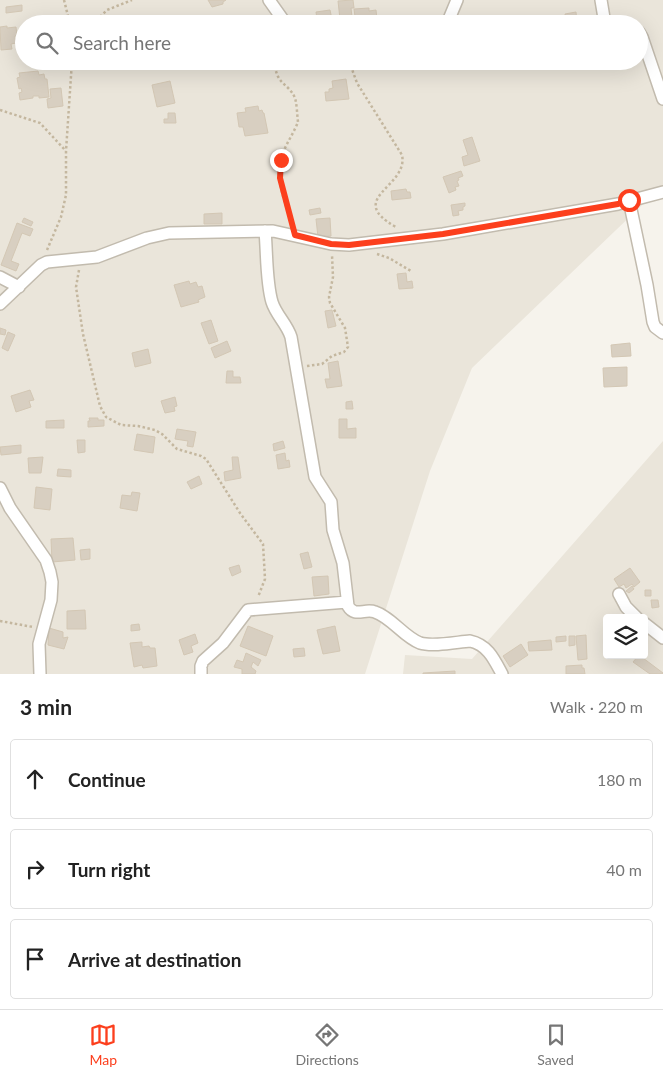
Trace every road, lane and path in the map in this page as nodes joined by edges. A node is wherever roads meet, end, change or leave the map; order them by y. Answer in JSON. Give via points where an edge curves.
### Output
{"nodes":[{"id":1,"x":64,"y":0,"type":"edge"},
{"id":2,"x":132,"y":0,"type":"edge"},
{"id":3,"x":269,"y":0,"type":"edge"},
{"id":4,"x":457,"y":0,"type":"edge"},
{"id":5,"x":601,"y":0,"type":"edge"},
{"id":6,"x":68,"y":15,"type":"edge"},
{"id":7,"x":102,"y":15,"type":"edge"},
{"id":8,"x":280,"y":15,"type":"edge"},
{"id":9,"x":451,"y":15,"type":"edge"},
{"id":10,"x":604,"y":15,"type":"edge"},
{"id":11,"x":648,"y":55,"type":"edge"},
{"id":12,"x":71,"y":70,"type":"edge"},
{"id":13,"x":276,"y":70,"type":"edge"},
{"id":14,"x":352,"y":70,"type":"edge"},
{"id":15,"x":663,"y":99,"type":"edge"},
{"id":16,"x":0,"y":110,"type":"edge"},
{"id":17,"x":66,"y":151,"type":"junction"},
{"id":18,"x":662,"y":191,"type":"edge"},
{"id":19,"x":629,"y":200,"type":"junction"},
{"id":20,"x":265,"y":231,"type":"junction"},
{"id":21,"x":295,"y":235,"type":"junction"},
{"id":22,"x":414,"y":237,"type":"junction"},
{"id":23,"x":331,"y":244,"type":"junction"},
{"id":24,"x":371,"y":252,"type":"dead end"},
{"id":25,"x":87,"y":258,"type":"junction"},
{"id":26,"x":41,"y":265,"type":"junction"},
{"id":27,"x":411,"y":271,"type":"dead end"},
{"id":28,"x":0,"y":276,"type":"edge"},
{"id":29,"x":19,"y":287,"type":"junction"},
{"id":30,"x":0,"y":304,"type":"edge"},
{"id":31,"x":663,"y":333,"type":"edge"},
{"id":32,"x":296,"y":368,"type":"junction"},
{"id":33,"x":0,"y":488,"type":"edge"},
{"id":34,"x":619,"y":594,"type":"dead end"},
{"id":35,"x":347,"y":602,"type":"junction"},
{"id":36,"x":252,"y":609,"type":"junction"},
{"id":37,"x":634,"y":614,"type":"edge"},
{"id":38,"x":0,"y":620,"type":"edge"},
{"id":39,"x":648,"y":626,"type":"edge"},
{"id":40,"x":42,"y":628,"type":"junction"},
{"id":41,"x":663,"y":638,"type":"edge"},
{"id":42,"x":40,"y":674,"type":"edge"},
{"id":43,"x":201,"y":674,"type":"edge"},
{"id":44,"x":502,"y":674,"type":"edge"}],
"edges":[{"from":1,"to":6,"type":"path"},
{"from":2,"to":7,"type":"path"},
{"from":3,"to":8,"type":"street"},
{"from":4,"to":9,"type":"street"},
{"from":5,"to":10,"type":"street"},
{"from":11,"to":15,"type":"street"},
{"from":12,"to":17,"type":"path"},
{"from":13,"to":21,"type":"path","via":[[277,76],[294,96],[298,116],[279,171]]},
{"from":14,"to":22,"type":"path","via":[[403,162],[401,171],[377,196],[378,214]]},
{"from":16,"to":17,"type":"path","via":[[40,123]]},
{"from":17,"to":26,"type":"path","via":[[66,194],[61,217]]},
{"from":18,"to":19,"type":"street"},
{"from":19,"to":22,"type":"street"},
{"from":19,"to":31,"type":"street","via":[[652,322]]},
{"from":20,"to":21,"type":"street"},
{"from":20,"to":25,"type":"street","via":[[169,233]]},
{"from":20,"to":32,"type":"street","via":[[271,298],[289,331]]},
{"from":21,"to":23,"type":"street"},
{"from":22,"to":23,"type":"street","via":[[349,245]]},
{"from":23,"to":32,"type":"path","via":[[333,278],[329,297],[347,333],[347,350],[322,364]]},
{"from":24,"to":27,"type":"path"},
{"from":25,"to":26,"type":"street","via":[[50,260]]},
{"from":25,"to":36,"type":"path","via":[[78,273],[76,287],[100,406],[106,416],[121,425],[155,430],[177,449],[201,456],[212,468],[265,548],[265,579]]},
{"from":26,"to":29,"type":"street"},
{"from":28,"to":29,"type":"street"},
{"from":29,"to":30,"type":"street"},
{"from":32,"to":35,"type":"street","via":[[314,477],[331,502]]},
{"from":33,"to":40,"type":"street","via":[[49,566],[52,582],[50,600]]},
{"from":34,"to":37,"type":"street"},
{"from":35,"to":36,"type":"street"},
{"from":35,"to":44,"type":"street","via":[[350,610],[357,613],[379,613],[418,642],[477,642],[492,654]]},
{"from":36,"to":43,"type":"street","via":[[203,661]]},
{"from":38,"to":40,"type":"path"},
{"from":39,"to":41,"type":"street"},
{"from":40,"to":42,"type":"street","via":[[38,654]]}]}
